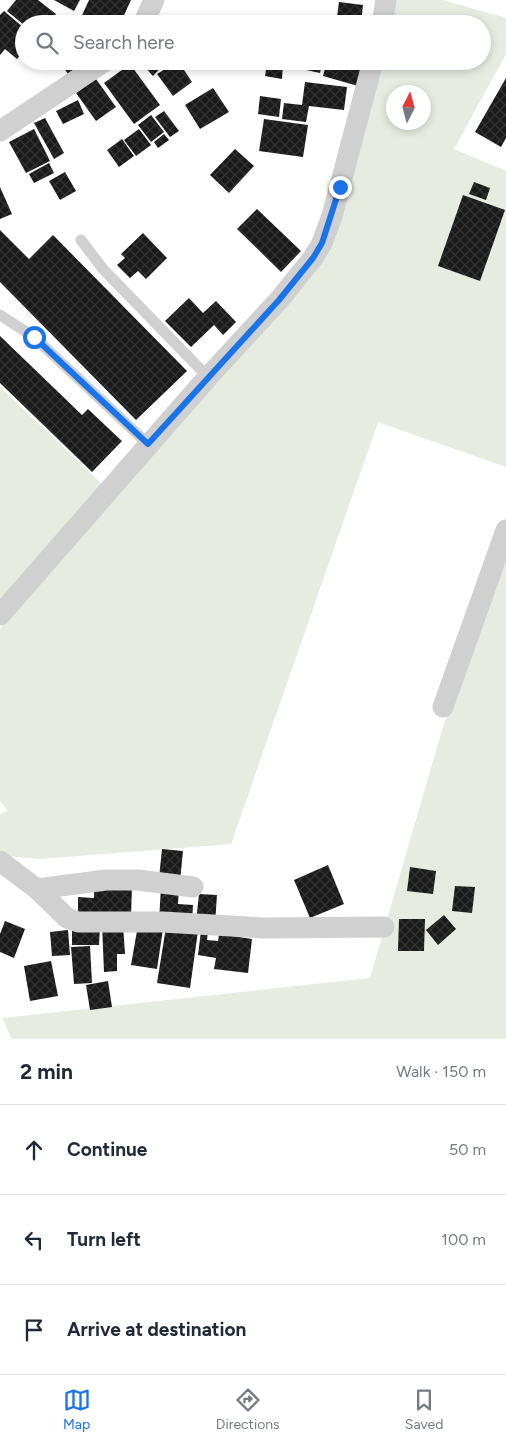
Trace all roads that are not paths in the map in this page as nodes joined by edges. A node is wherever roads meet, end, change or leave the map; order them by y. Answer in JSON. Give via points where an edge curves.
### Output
{"nodes":[{"id":1,"x":154,"y":0,"type":"edge"},
{"id":2,"x":386,"y":0,"type":"edge"},
{"id":3,"x":147,"y":15,"type":"edge"},
{"id":4,"x":384,"y":15,"type":"edge"},
{"id":5,"x":90,"y":70,"type":"edge"},
{"id":6,"x":371,"y":70,"type":"edge"},
{"id":7,"x":0,"y":130,"type":"edge"},
{"id":8,"x":81,"y":240,"type":"dead end"},
{"id":9,"x":0,"y":315,"type":"edge"},
{"id":10,"x":208,"y":377,"type":"junction"},
{"id":11,"x":148,"y":444,"type":"junction"},
{"id":12,"x":506,"y":530,"type":"edge"},
{"id":13,"x":0,"y":615,"type":"edge"},
{"id":14,"x":443,"y":707,"type":"dead end"},
{"id":15,"x":0,"y":862,"type":"edge"},
{"id":16,"x":192,"y":887,"type":"dead end"},
{"id":17,"x":37,"y":889,"type":"junction"},
{"id":18,"x":384,"y":927,"type":"dead end"}],
"edges":[{"from":1,"to":3,"type":"street"},
{"from":2,"to":4,"type":"street"},
{"from":5,"to":7,"type":"street"},
{"from":6,"to":10,"type":"street","via":[[322,243],[279,300]]},
{"from":8,"to":10,"type":"lane","via":[[103,270]]},
{"from":9,"to":11,"type":"lane","via":[[34,337]]},
{"from":10,"to":11,"type":"street"},
{"from":11,"to":13,"type":"street"},
{"from":12,"to":14,"type":"street"},
{"from":15,"to":17,"type":"street"},
{"from":16,"to":17,"type":"street","via":[[138,880],[106,880]]},
{"from":17,"to":18,"type":"street","via":[[67,918],[78,922],[163,922],[263,928]]}]}
